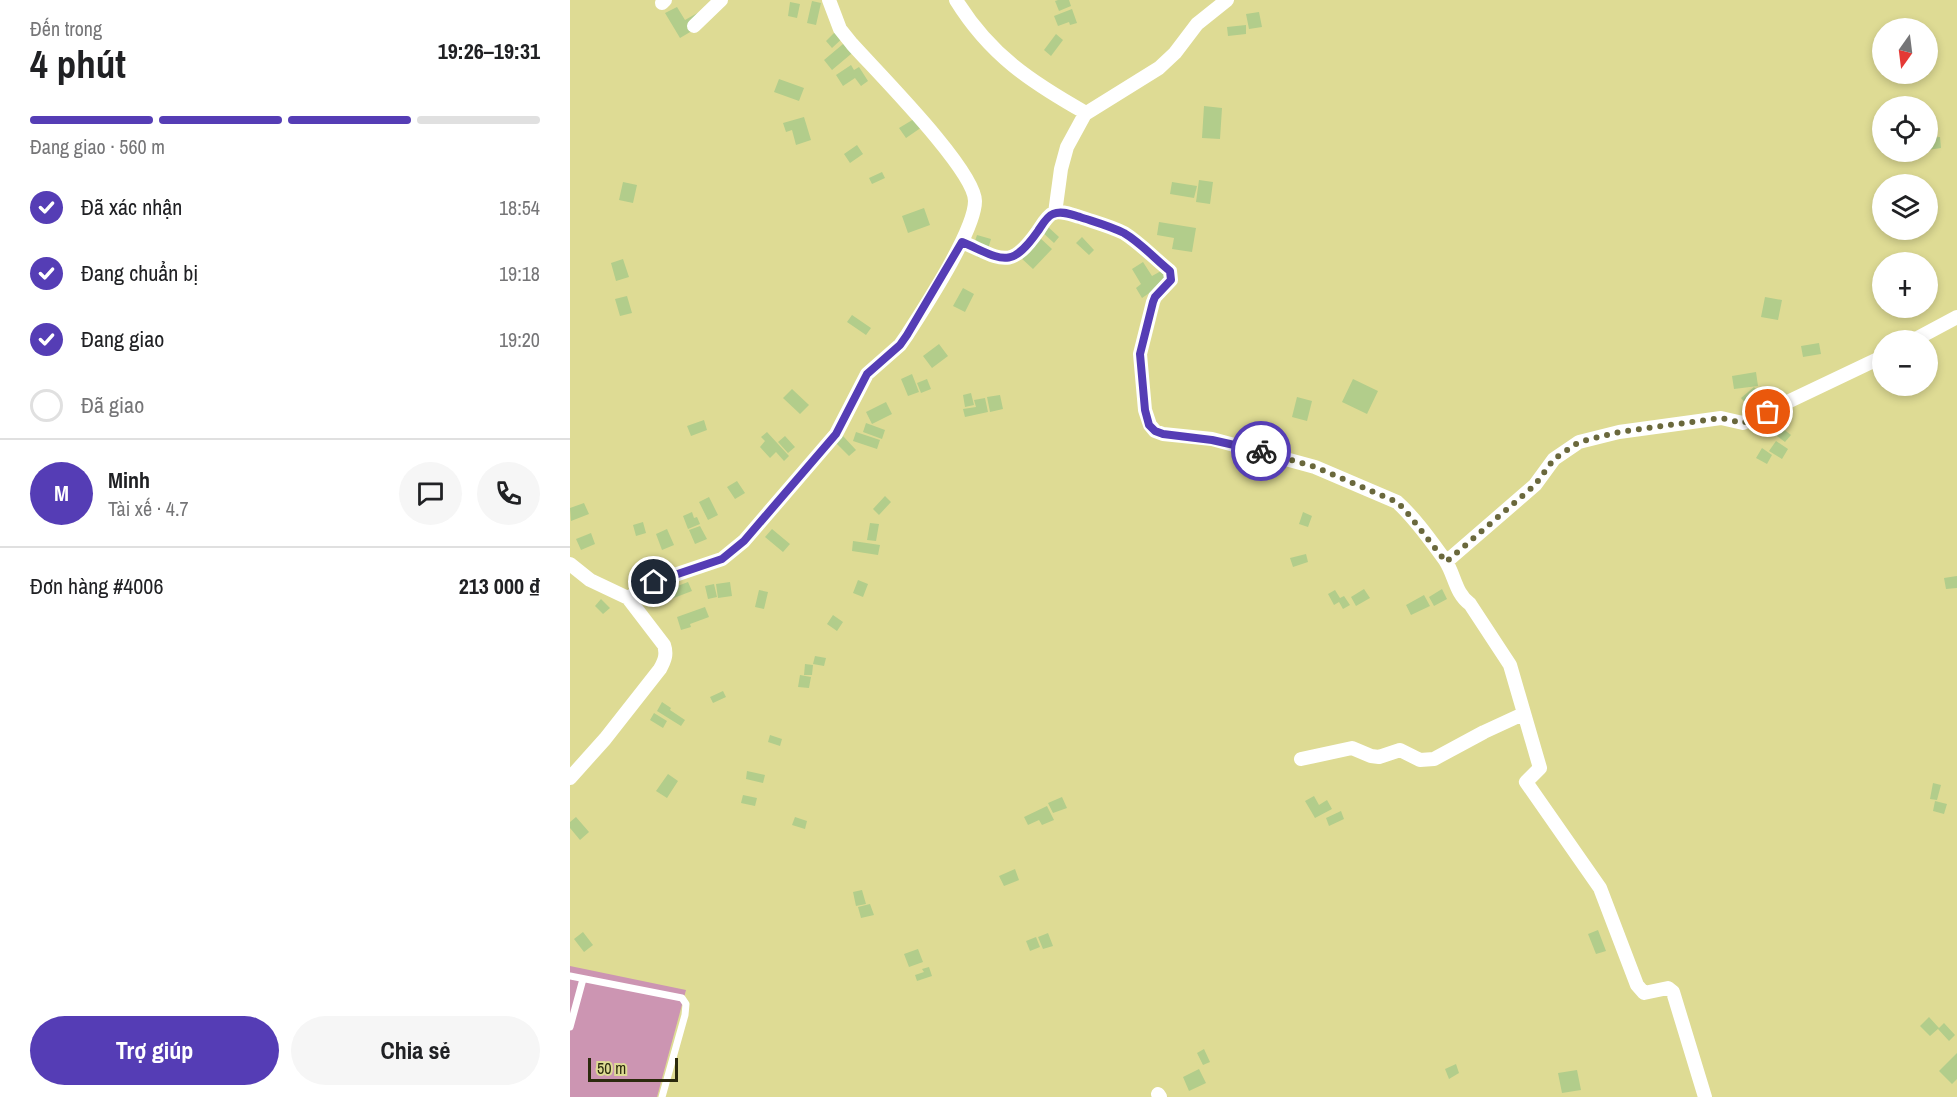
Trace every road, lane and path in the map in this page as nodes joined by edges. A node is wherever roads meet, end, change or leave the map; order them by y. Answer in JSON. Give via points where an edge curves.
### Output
{"nodes":[{"id":1,"x":720,"y":0,"type":"edge"},
{"id":2,"x":829,"y":0,"type":"edge"},
{"id":3,"x":956,"y":0,"type":"edge"},
{"id":4,"x":1227,"y":0,"type":"edge"},
{"id":5,"x":694,"y":26,"type":"dead end"},
{"id":6,"x":1086,"y":113,"type":"junction"},
{"id":7,"x":1055,"y":213,"type":"junction"},
{"id":8,"x":962,"y":242,"type":"junction"},
{"id":9,"x":1957,"y":318,"type":"edge"},
{"id":10,"x":1934,"y":330,"type":"edge"},
{"id":11,"x":1872,"y":362,"type":"edge"},
{"id":12,"x":1446,"y":562,"type":"junction"},
{"id":13,"x":570,"y":564,"type":"edge"},
{"id":14,"x":628,"y":598,"type":"junction"},
{"id":15,"x":1523,"y":714,"type":"junction"},
{"id":16,"x":1301,"y":759,"type":"dead end"},
{"id":17,"x":570,"y":778,"type":"edge"},
{"id":18,"x":570,"y":976,"type":"edge"},
{"id":19,"x":583,"y":979,"type":"junction"},
{"id":20,"x":570,"y":1027,"type":"edge"},
{"id":21,"x":662,"y":1097,"type":"edge"},
{"id":22,"x":1705,"y":1097,"type":"edge"}],
"edges":[{"from":1,"to":5,"type":"street"},
{"from":2,"to":8,"type":"street","via":[[846,37],[936,136],[971,185],[975,203]]},
{"from":3,"to":6,"type":"street","via":[[1009,64]]},
{"from":4,"to":6,"type":"street","via":[[1197,24],[1159,68]]},
{"from":6,"to":7,"type":"street","via":[[1067,147]]},
{"from":7,"to":8,"type":"street","via":[[1048,216],[1028,246],[1012,258],[1005,259]]},
{"from":7,"to":12,"type":"street","via":[[1067,213],[1123,232],[1170,271],[1171,280],[1153,302],[1140,354],[1145,410],[1155,431],[1269,453],[1315,467],[1386,498],[1405,510]]},
{"from":8,"to":14,"type":"street","via":[[900,345],[867,374],[836,434],[744,541],[722,559],[654,582]]},
{"from":9,"to":10,"type":"street"},
{"from":11,"to":12,"type":"street","via":[[1743,423],[1721,418],[1619,432],[1579,442],[1554,459],[1535,485]]},
{"from":12,"to":15,"type":"street","via":[[1463,598],[1510,665]]},
{"from":13,"to":14,"type":"street","via":[[590,580]]},
{"from":14,"to":17,"type":"street","via":[[664,645],[665,660]]},
{"from":15,"to":16,"type":"street","via":[[1426,761],[1400,750],[1379,757],[1352,748]]},
{"from":15,"to":22,"type":"street","via":[[1540,768],[1526,782],[1600,888],[1638,985],[1644,993],[1668,988],[1673,992]]},
{"from":18,"to":19,"type":"lane"},
{"from":19,"to":20,"type":"lane"},
{"from":19,"to":21,"type":"lane","via":[[682,998],[685,1015]]}]}
